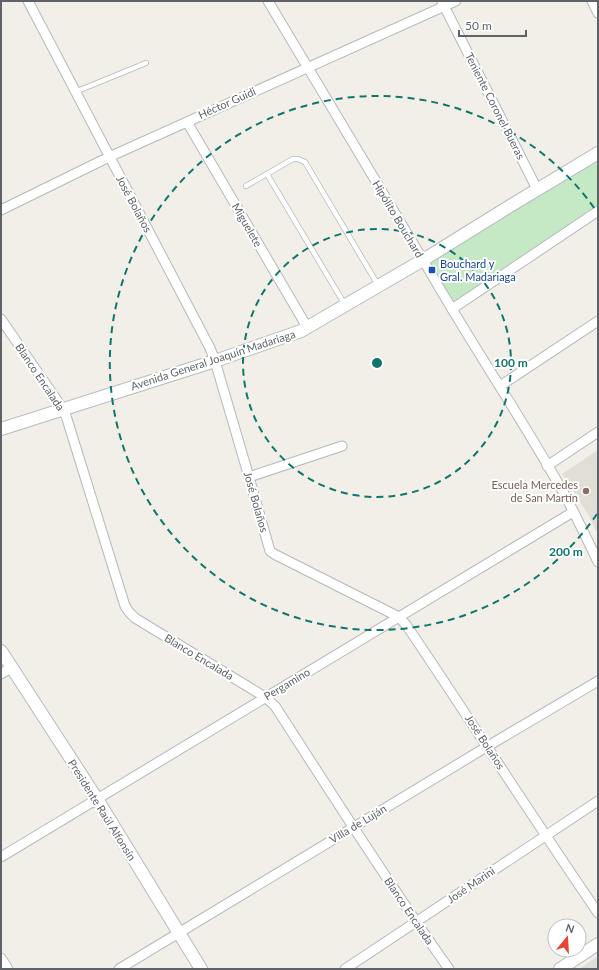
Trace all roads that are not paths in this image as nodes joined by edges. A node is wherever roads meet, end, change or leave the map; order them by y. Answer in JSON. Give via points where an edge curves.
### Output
{"nodes":[{"id":1,"x":28,"y":1,"type":"edge"},
{"id":2,"x":268,"y":1,"type":"edge"},
{"id":3,"x":456,"y":1,"type":"edge"},
{"id":4,"x":592,"y":1,"type":"edge"},
{"id":5,"x":443,"y":4,"type":"edge"},
{"id":6,"x":598,"y":13,"type":"edge"},
{"id":7,"x":146,"y":63,"type":"dead end"},
{"id":8,"x":307,"y":67,"type":"junction"},
{"id":9,"x":75,"y":92,"type":"junction"},
{"id":10,"x":187,"y":122,"type":"junction"},
{"id":11,"x":598,"y":153,"type":"edge"},
{"id":12,"x":109,"y":157,"type":"junction"},
{"id":13,"x":268,"y":174,"type":"junction"},
{"id":14,"x":246,"y":186,"type":"dead end"},
{"id":15,"x":537,"y":189,"type":"junction"},
{"id":16,"x":1,"y":210,"type":"edge"},
{"id":17,"x":598,"y":211,"type":"edge"},
{"id":18,"x":423,"y":260,"type":"junction"},
{"id":19,"x":378,"y":285,"type":"junction"},
{"id":20,"x":345,"y":305,"type":"junction"},
{"id":21,"x":452,"y":309,"type":"junction"},
{"id":22,"x":1,"y":319,"type":"edge"},
{"id":23,"x":598,"y":321,"type":"edge"},
{"id":24,"x":307,"y":328,"type":"junction"},
{"id":25,"x":215,"y":361,"type":"junction"},
{"id":26,"x":500,"y":386,"type":"junction"},
{"id":27,"x":62,"y":409,"type":"junction"},
{"id":28,"x":1,"y":428,"type":"edge"},
{"id":29,"x":598,"y":432,"type":"edge"},
{"id":30,"x":342,"y":446,"type":"dead end"},
{"id":31,"x":548,"y":466,"type":"junction"},
{"id":32,"x":249,"y":478,"type":"junction"},
{"id":33,"x":573,"y":512,"type":"junction"},
{"id":34,"x":598,"y":562,"type":"edge"},
{"id":35,"x":399,"y":618,"type":"junction"},
{"id":36,"x":1,"y":652,"type":"edge"},
{"id":37,"x":6,"y":671,"type":"edge"},
{"id":38,"x":598,"y":681,"type":"edge"},
{"id":39,"x":264,"y":697,"type":"junction"},
{"id":40,"x":488,"y":746,"type":"junction"},
{"id":41,"x":97,"y":799,"type":"junction"},
{"id":42,"x":598,"y":802,"type":"edge"},
{"id":43,"x":353,"y":827,"type":"junction"},
{"id":44,"x":545,"y":836,"type":"junction"},
{"id":45,"x":1,"y":857,"type":"edge"},
{"id":46,"x":598,"y":913,"type":"edge"},
{"id":47,"x":416,"y":922,"type":"junction"},
{"id":48,"x":179,"y":933,"type":"junction"},
{"id":49,"x":598,"y":944,"type":"edge"},
{"id":50,"x":1,"y":958,"type":"edge"},
{"id":51,"x":8,"y":969,"type":"edge"},
{"id":52,"x":119,"y":969,"type":"edge"},
{"id":53,"x":201,"y":969,"type":"edge"},
{"id":54,"x":345,"y":969,"type":"edge"},
{"id":55,"x":449,"y":969,"type":"edge"},
{"id":56,"x":560,"y":969,"type":"edge"}],
"edges":[{"from":1,"to":9,"type":"street","name":"José Bolaños"},
{"from":2,"to":8,"type":"street","name":"Hipólito Bouchard"},
{"from":3,"to":5,"type":"street","name":"Héctor Guidi"},
{"from":4,"to":6,"type":"street"},
{"from":5,"to":8,"type":"street","name":"Héctor Guidi"},
{"from":5,"to":15,"type":"street","name":"Teniente Coronel Bueras"},
{"from":7,"to":9,"type":"lane"},
{"from":8,"to":10,"type":"street","name":"Héctor Guidi"},
{"from":8,"to":18,"type":"street","name":"Hipólito Bouchard"},
{"from":9,"to":12,"type":"street","name":"José Bolaños"},
{"from":10,"to":12,"type":"street","name":"Héctor Guidi"},
{"from":10,"to":24,"type":"street","name":"Miguelete"},
{"from":11,"to":15,"type":"main road","name":"Avenida General Joaquín Madariaga"},
{"from":12,"to":16,"type":"street","name":"Héctor Guidi"},
{"from":12,"to":25,"type":"street","name":"José Bolaños"},
{"from":13,"to":14,"type":"lane"},
{"from":13,"to":19,"type":"lane","via":[[293,159],[305,162]]},
{"from":13,"to":20,"type":"lane"},
{"from":15,"to":18,"type":"main road","name":"Avenida General Joaquín Madariaga"},
{"from":17,"to":21,"type":"street"},
{"from":18,"to":19,"type":"main road","name":"Avenida General Joaquín Madariaga"},
{"from":18,"to":21,"type":"street","name":"Hipólito Bouchard"},
{"from":19,"to":20,"type":"main road","name":"Avenida General Joaquín Madariaga"},
{"from":20,"to":24,"type":"main road","name":"Avenida General Joaquín Madariaga"},
{"from":21,"to":26,"type":"street","name":"Hipólito Bouchard"},
{"from":22,"to":27,"type":"street","name":"Blanco Encalada"},
{"from":23,"to":26,"type":"street"},
{"from":24,"to":25,"type":"main road","name":"Avenida General Joaquín Madariaga"},
{"from":25,"to":27,"type":"main road","name":"Avenida General Joaquín Madariaga"},
{"from":25,"to":32,"type":"street","name":"José Bolaños"},
{"from":26,"to":31,"type":"street","name":"Hipólito Bouchard"},
{"from":27,"to":28,"type":"main road","name":"Avenida General Joaquín Madariaga"},
{"from":27,"to":39,"type":"street","name":"Blanco Encalada","via":[[129,612]]},
{"from":29,"to":31,"type":"street"},
{"from":30,"to":32,"type":"street"},
{"from":31,"to":33,"type":"street","name":"Hipólito Bouchard"},
{"from":32,"to":35,"type":"street","name":"José Bolaños","via":[[270,551]]},
{"from":33,"to":34,"type":"street","name":"Hipólito Bouchard"},
{"from":33,"to":35,"type":"street","name":"Pergamino"},
{"from":35,"to":39,"type":"street","name":"Pergamino"},
{"from":35,"to":40,"type":"street","name":"José Bolaños","via":[[408,626]]},
{"from":36,"to":37,"type":"main road","name":"Presidente Raúl Alfonsín"},
{"from":37,"to":41,"type":"main road","name":"Presidente Raúl Alfonsín"},
{"from":38,"to":40,"type":"street","name":"Villa de Luján"},
{"from":39,"to":41,"type":"street","name":"Pergamino"},
{"from":39,"to":43,"type":"street","name":"Blanco Encalada","via":[[275,706]]},
{"from":40,"to":43,"type":"street","name":"Villa de Luján"},
{"from":40,"to":44,"type":"street","name":"José Bolaños"},
{"from":41,"to":45,"type":"street","name":"Pergamino"},
{"from":41,"to":48,"type":"main road","name":"Presidente Raúl Alfonsín"},
{"from":42,"to":44,"type":"street","name":"José Marini"},
{"from":43,"to":47,"type":"street","name":"Blanco Encalada"},
{"from":43,"to":48,"type":"street","name":"Villa de Luján"},
{"from":44,"to":46,"type":"street","name":"José Bolaños"},
{"from":44,"to":47,"type":"street","name":"José Marini"},
{"from":47,"to":54,"type":"street","name":"José Marini"},
{"from":47,"to":55,"type":"street","name":"Blanco Encalada"},
{"from":48,"to":52,"type":"street","name":"Villa de Luján"},
{"from":48,"to":53,"type":"main road","name":"Presidente Raúl Alfonsín"},
{"from":49,"to":56,"type":"main road"},
{"from":50,"to":51,"type":"street"}]}
